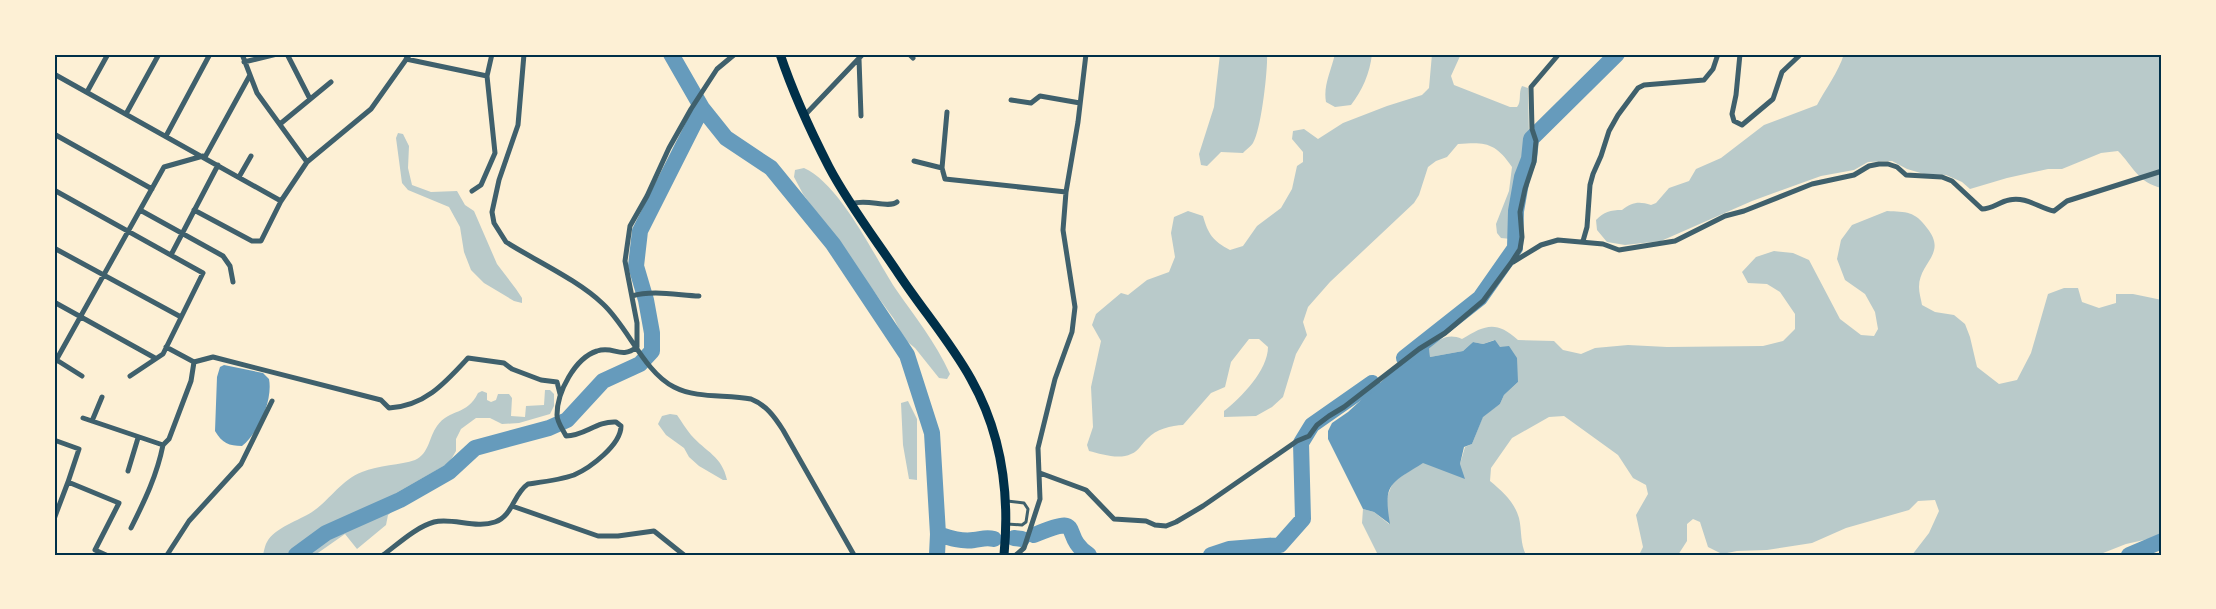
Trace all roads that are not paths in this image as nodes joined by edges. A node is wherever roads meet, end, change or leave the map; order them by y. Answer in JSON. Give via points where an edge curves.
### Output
{"nodes":[{"id":1,"x":108,"y":54,"type":"edge"},
{"id":2,"x":159,"y":54,"type":"edge"},
{"id":3,"x":210,"y":54,"type":"edge"},
{"id":4,"x":242,"y":54,"type":"edge"},
{"id":5,"x":277,"y":54,"type":"edge"},
{"id":6,"x":287,"y":54,"type":"edge"},
{"id":7,"x":492,"y":54,"type":"edge"},
{"id":8,"x":524,"y":54,"type":"edge"},
{"id":9,"x":735,"y":54,"type":"edge"},
{"id":10,"x":780,"y":54,"type":"edge"},
{"id":11,"x":1086,"y":54,"type":"edge"},
{"id":12,"x":1559,"y":54,"type":"edge"},
{"id":13,"x":1718,"y":54,"type":"edge"},
{"id":14,"x":1740,"y":54,"type":"edge"},
{"id":15,"x":1801,"y":54,"type":"edge"},
{"id":16,"x":408,"y":57,"type":"edge"},
{"id":17,"x":861,"y":57,"type":"edge"},
{"id":18,"x":244,"y":62,"type":"junction"},
{"id":19,"x":54,"y":74,"type":"edge"},
{"id":20,"x":250,"y":75,"type":"junction"},
{"id":21,"x":487,"y":76,"type":"junction"},
{"id":22,"x":331,"y":82,"type":"dead end"},
{"id":23,"x":87,"y":92,"type":"junction"},
{"id":24,"x":310,"y":99,"type":"junction"},
{"id":25,"x":1011,"y":100,"type":"dead end"},
{"id":26,"x":1080,"y":103,"type":"junction"},
{"id":27,"x":947,"y":112,"type":"dead end"},
{"id":28,"x":126,"y":114,"type":"junction"},
{"id":29,"x":804,"y":116,"type":"junction"},
{"id":30,"x":861,"y":116,"type":"dead end"},
{"id":31,"x":280,"y":124,"type":"junction"},
{"id":32,"x":54,"y":134,"type":"edge"},
{"id":33,"x":166,"y":136,"type":"junction"},
{"id":34,"x":251,"y":156,"type":"dead end"},
{"id":35,"x":204,"y":157,"type":"junction"},
{"id":36,"x":914,"y":161,"type":"dead end"},
{"id":37,"x":307,"y":162,"type":"junction"},
{"id":38,"x":218,"y":165,"type":"junction"},
{"id":39,"x":942,"y":168,"type":"junction"},
{"id":40,"x":2162,"y":171,"type":"edge"},
{"id":41,"x":239,"y":177,"type":"junction"},
{"id":42,"x":152,"y":189,"type":"junction"},
{"id":43,"x":54,"y":190,"type":"edge"},
{"id":44,"x":472,"y":191,"type":"dead end"},
{"id":45,"x":1066,"y":192,"type":"junction"},
{"id":46,"x":281,"y":201,"type":"junction"},
{"id":47,"x":897,"y":202,"type":"dead end"},
{"id":48,"x":852,"y":204,"type":"junction"},
{"id":49,"x":140,"y":210,"type":"junction"},
{"id":50,"x":194,"y":210,"type":"junction"},
{"id":51,"x":128,"y":231,"type":"junction"},
{"id":52,"x":182,"y":233,"type":"junction"},
{"id":53,"x":1583,"y":241,"type":"junction"},
{"id":54,"x":54,"y":248,"type":"edge"},
{"id":55,"x":171,"y":255,"type":"junction"},
{"id":56,"x":1512,"y":263,"type":"junction"},
{"id":57,"x":103,"y":275,"type":"junction"},
{"id":58,"x":233,"y":282,"type":"dead end"},
{"id":59,"x":634,"y":295,"type":"junction"},
{"id":60,"x":699,"y":296,"type":"dead end"},
{"id":61,"x":54,"y":302,"type":"edge"},
{"id":62,"x":80,"y":317,"type":"junction"},
{"id":63,"x":181,"y":317,"type":"junction"},
{"id":64,"x":166,"y":347,"type":"junction"},
{"id":65,"x":639,"y":349,"type":"junction"},
{"id":66,"x":155,"y":358,"type":"junction"},
{"id":67,"x":55,"y":361,"type":"edge"},
{"id":68,"x":194,"y":362,"type":"junction"},
{"id":69,"x":81,"y":376,"type":"dead end"},
{"id":70,"x":130,"y":376,"type":"dead end"},
{"id":71,"x":560,"y":395,"type":"junction"},
{"id":72,"x":102,"y":397,"type":"dead end"},
{"id":73,"x":272,"y":401,"type":"dead end"},
{"id":74,"x":83,"y":418,"type":"dead end"},
{"id":75,"x":92,"y":421,"type":"junction"},
{"id":76,"x":138,"y":438,"type":"junction"},
{"id":77,"x":54,"y":440,"type":"edge"},
{"id":78,"x":163,"y":445,"type":"junction"},
{"id":79,"x":128,"y":471,"type":"dead end"},
{"id":80,"x":1040,"y":472,"type":"junction"},
{"id":81,"x":68,"y":482,"type":"junction"},
{"id":82,"x":1007,"y":501,"type":"junction"},
{"id":83,"x":512,"y":506,"type":"junction"},
{"id":84,"x":54,"y":519,"type":"edge"},
{"id":85,"x":1007,"y":524,"type":"junction"},
{"id":86,"x":131,"y":528,"type":"dead end"},
{"id":87,"x":106,"y":555,"type":"edge"},
{"id":88,"x":167,"y":555,"type":"edge"},
{"id":89,"x":383,"y":555,"type":"edge"},
{"id":90,"x":684,"y":555,"type":"edge"},
{"id":91,"x":854,"y":555,"type":"edge"},
{"id":92,"x":1004,"y":555,"type":"edge"},
{"id":93,"x":1016,"y":555,"type":"edge"}],
"edges":[{"from":1,"to":23,"type":"street"},
{"from":2,"to":28,"type":"street"},
{"from":3,"to":33,"type":"street"},
{"from":4,"to":18,"type":"street"},
{"from":5,"to":18,"type":"street"},
{"from":6,"to":24,"type":"street"},
{"from":7,"to":21,"type":"street"},
{"from":8,"to":65,"type":"street","via":[[518,125],[494,201],[494,223],[506,242],[604,304]]},
{"from":9,"to":59,"type":"street","via":[[717,69],[692,107],[630,226],[626,261]]},
{"from":10,"to":29,"type":"highway"},
{"from":11,"to":26,"type":"street"},
{"from":12,"to":56,"type":"street","via":[[1531,87],[1534,162],[1520,212],[1520,249]]},
{"from":13,"to":53,"type":"street","via":[[1704,80],[1644,85],[1625,105],[1609,131],[1593,174]]},
{"from":14,"to":15,"type":"street","via":[[1732,114],[1734,122],[1742,124],[1773,99],[1782,72]]},
{"from":16,"to":21,"type":"street"},
{"from":16,"to":37,"type":"street","via":[[371,109]]},
{"from":17,"to":29,"type":"street"},
{"from":17,"to":30,"type":"street"},
{"from":18,"to":20,"type":"street"},
{"from":19,"to":23,"type":"street"},
{"from":20,"to":31,"type":"street"},
{"from":20,"to":35,"type":"street"},
{"from":21,"to":44,"type":"street","via":[[495,153],[481,185]]},
{"from":22,"to":24,"type":"street"},
{"from":23,"to":28,"type":"street"},
{"from":24,"to":31,"type":"street"},
{"from":25,"to":26,"type":"street","via":[[1031,103],[1040,96]]},
{"from":26,"to":45,"type":"street"},
{"from":27,"to":39,"type":"street"},
{"from":28,"to":33,"type":"street"},
{"from":29,"to":48,"type":"highway"},
{"from":31,"to":37,"type":"street"},
{"from":32,"to":42,"type":"street"},
{"from":33,"to":35,"type":"street"},
{"from":34,"to":41,"type":"street"},
{"from":35,"to":38,"type":"street"},
{"from":35,"to":42,"type":"street","via":[[164,168]]},
{"from":36,"to":39,"type":"street"},
{"from":37,"to":46,"type":"street"},
{"from":38,"to":41,"type":"street"},
{"from":38,"to":50,"type":"street"},
{"from":39,"to":45,"type":"street","via":[[945,179]]},
{"from":40,"to":53,"type":"street","via":[[2067,201],[2054,212],[2023,199],[1982,209],[1952,181],[1906,175],[1888,164],[1879,164],[1725,216],[1676,241],[1619,250]]},
{"from":41,"to":46,"type":"street"},
{"from":42,"to":49,"type":"street"},
{"from":43,"to":51,"type":"street"},
{"from":45,"to":80,"type":"street","via":[[1064,230],[1075,307],[1072,332],[1055,379],[1038,448]]},
{"from":46,"to":50,"type":"street","via":[[261,241],[252,241]]},
{"from":47,"to":48,"type":"street"},
{"from":48,"to":82,"type":"highway","via":[[971,378],[998,444]]},
{"from":49,"to":51,"type":"street"},
{"from":49,"to":52,"type":"street"},
{"from":50,"to":52,"type":"street"},
{"from":51,"to":55,"type":"street"},
{"from":51,"to":57,"type":"street"},
{"from":52,"to":55,"type":"street"},
{"from":52,"to":58,"type":"street","via":[[223,256]]},
{"from":53,"to":56,"type":"street","via":[[1549,242]]},
{"from":54,"to":57,"type":"street"},
{"from":55,"to":63,"type":"street","via":[[203,273]]},
{"from":56,"to":80,"type":"street","via":[[1483,301],[1445,333],[1323,420],[1310,436],[1176,522],[1166,526],[1114,519],[1086,490]]},
{"from":57,"to":62,"type":"street"},
{"from":57,"to":63,"type":"street"},
{"from":59,"to":60,"type":"street","via":[[646,292]]},
{"from":59,"to":65,"type":"street"},
{"from":61,"to":62,"type":"street"},
{"from":62,"to":66,"type":"street"},
{"from":62,"to":67,"type":"street"},
{"from":63,"to":64,"type":"street"},
{"from":64,"to":66,"type":"street"},
{"from":64,"to":68,"type":"street"},
{"from":65,"to":71,"type":"street","via":[[620,353],[598,350],[589,355],[575,367]]},
{"from":65,"to":91,"type":"street","via":[[666,382],[682,391],[751,399],[769,410]]},
{"from":66,"to":70,"type":"street"},
{"from":67,"to":69,"type":"street"},
{"from":68,"to":71,"type":"street","via":[[213,357],[381,400],[389,408],[407,407],[428,397],[468,358],[488,359],[541,380],[557,382]]},
{"from":68,"to":78,"type":"street","via":[[188,391]]},
{"from":71,"to":83,"type":"street","via":[[558,419],[566,436],[581,434],[591,426],[609,421],[621,426],[618,439],[582,470],[528,484]]},
{"from":72,"to":75,"type":"street"},
{"from":73,"to":88,"type":"street","via":[[241,464],[189,521]]},
{"from":74,"to":75,"type":"street"},
{"from":75,"to":76,"type":"street"},
{"from":76,"to":78,"type":"street"},
{"from":76,"to":79,"type":"street"},
{"from":77,"to":81,"type":"street","via":[[79,449]]},
{"from":78,"to":86,"type":"street","via":[[149,493]]},
{"from":80,"to":93,"type":"street","via":[[1040,499],[1024,548]]},
{"from":81,"to":84,"type":"street"},
{"from":81,"to":87,"type":"street","via":[[119,503],[95,550]]},
{"from":82,"to":85,"type":"highway"},
{"from":82,"to":85,"type":"lane","via":[[1024,503],[1028,508],[1026,522]]},
{"from":83,"to":89,"type":"street","via":[[494,523],[435,521]]},
{"from":83,"to":90,"type":"street","via":[[598,536],[654,531]]},
{"from":85,"to":92,"type":"highway"}]}
